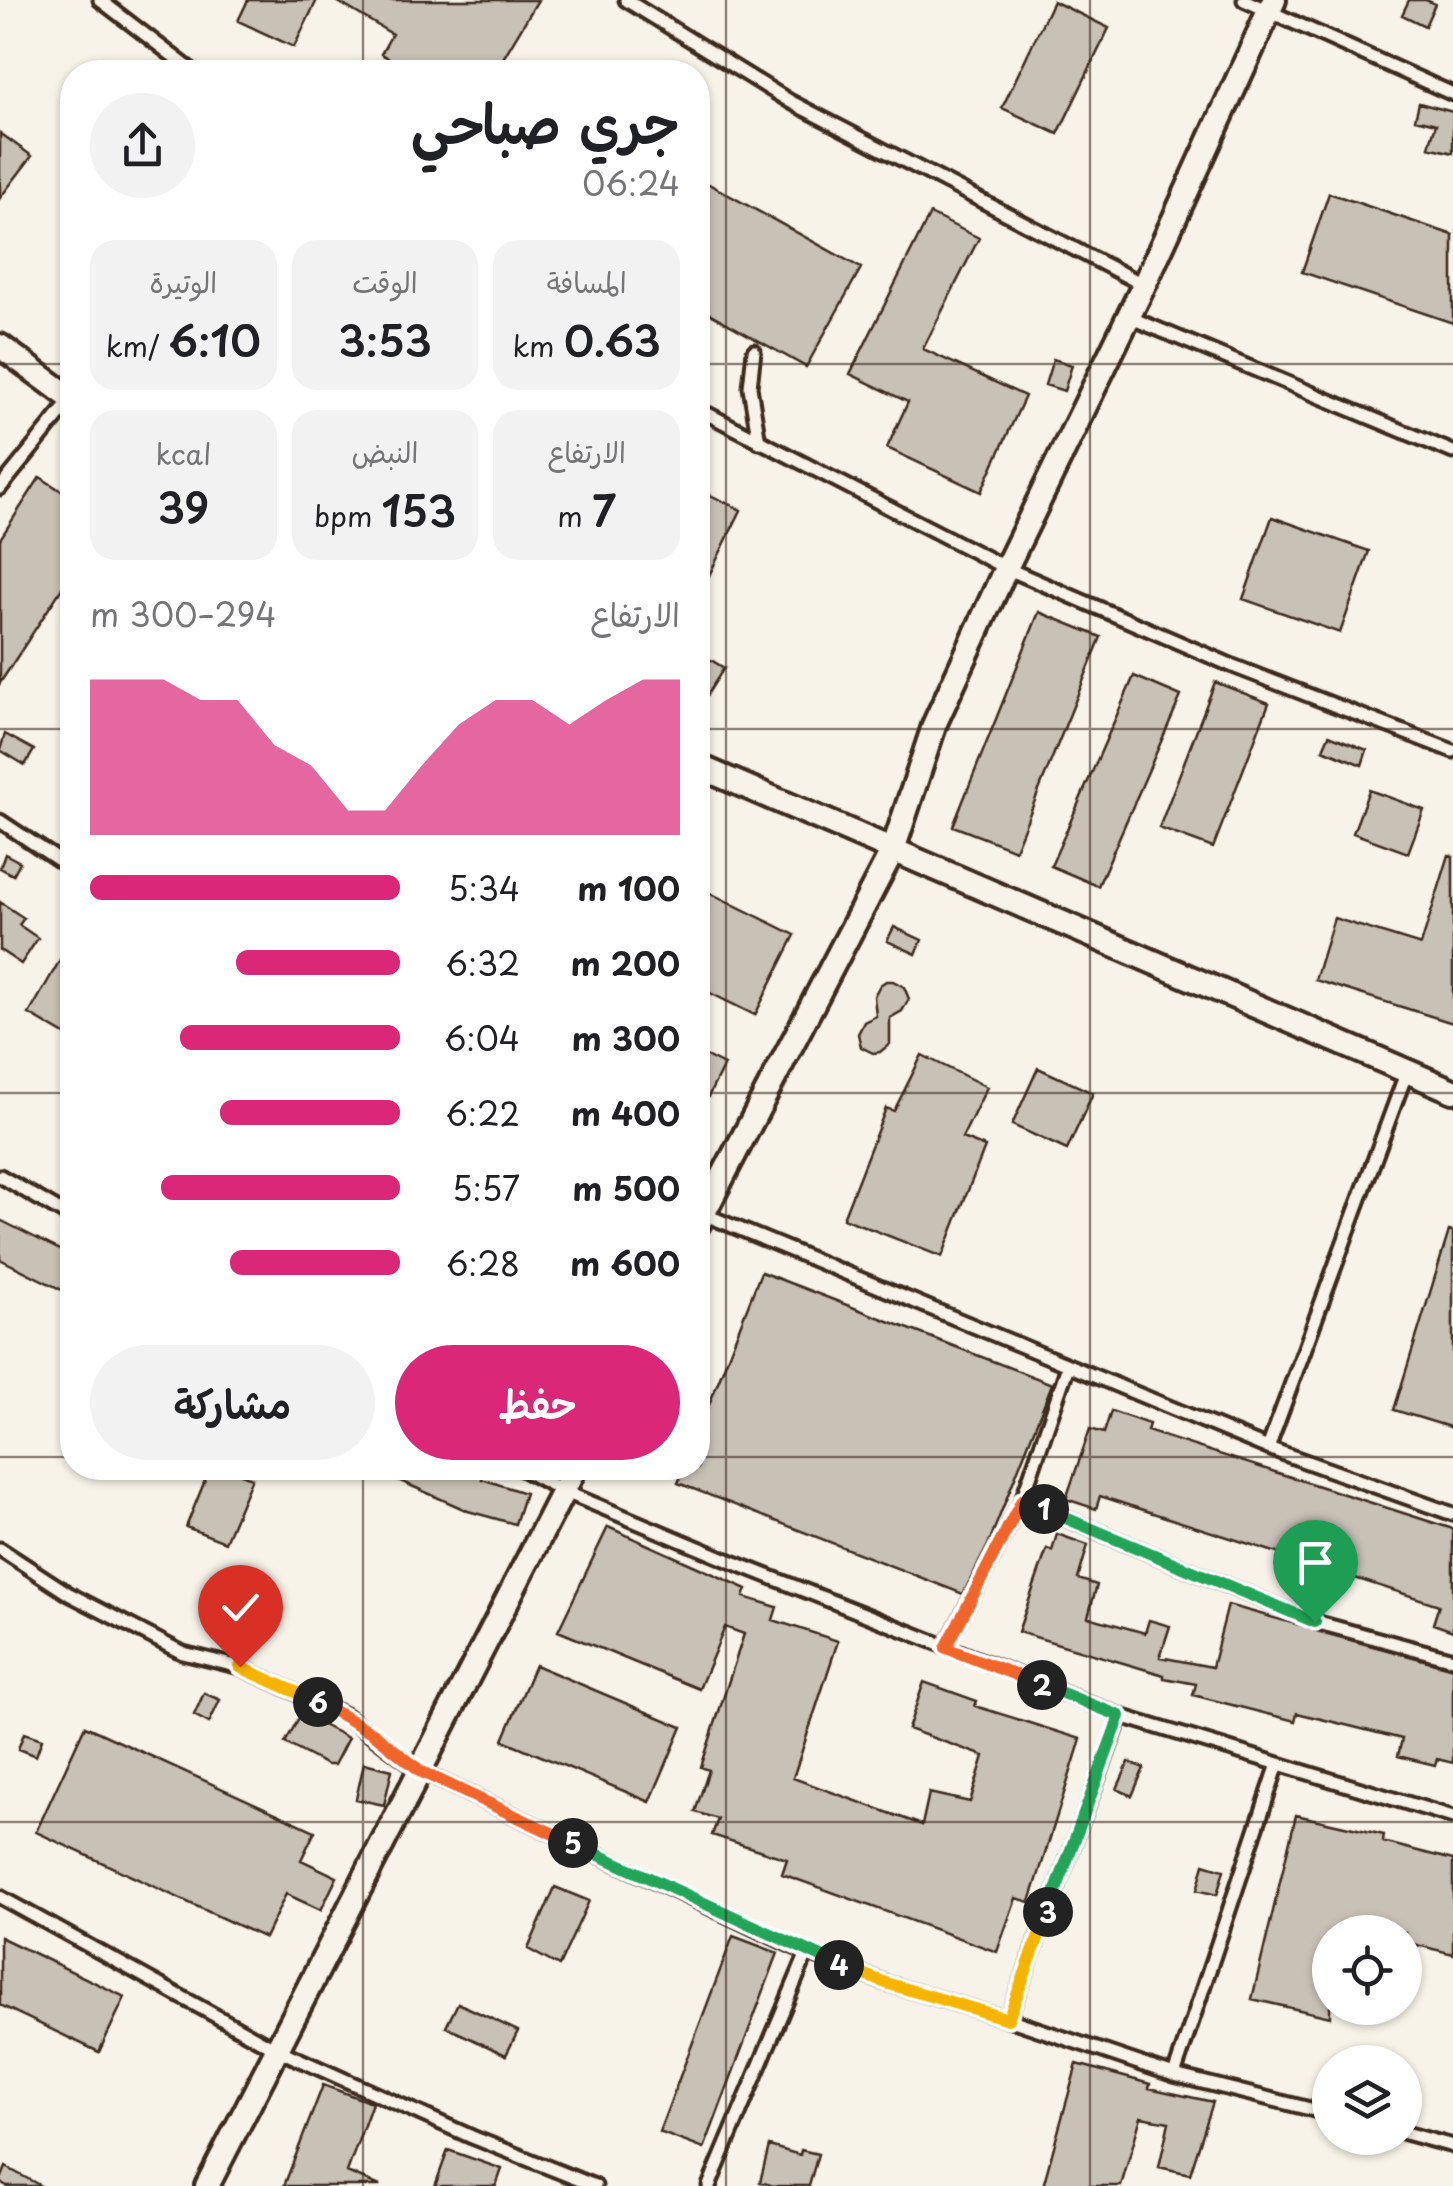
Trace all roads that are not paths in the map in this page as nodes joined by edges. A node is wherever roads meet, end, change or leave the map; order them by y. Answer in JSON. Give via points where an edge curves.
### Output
{"nodes":[{"id":1,"x":100,"y":0,"type":"edge"},
{"id":2,"x":626,"y":0,"type":"edge"},
{"id":3,"x":1244,"y":0,"type":"edge"},
{"id":4,"x":1271,"y":6,"type":"edge"},
{"id":5,"x":178,"y":60,"type":"edge"},
{"id":6,"x":1453,"y":94,"type":"edge"},
{"id":7,"x":1144,"y":286,"type":"junction"},
{"id":8,"x":1129,"y":317,"type":"junction"},
{"id":9,"x":0,"y":346,"type":"edge"},
{"id":10,"x":754,"y":350,"type":"dead end"},
{"id":11,"x":60,"y":390,"type":"edge"},
{"id":12,"x":60,"y":414,"type":"edge"},
{"id":13,"x":710,"y":415,"type":"edge"},
{"id":14,"x":760,"y":442,"type":"junction"},
{"id":15,"x":1453,"y":452,"type":"edge"},
{"id":16,"x":0,"y":488,"type":"edge"},
{"id":17,"x":1006,"y":568,"type":"junction"},
{"id":18,"x":1453,"y":751,"type":"edge"},
{"id":19,"x":710,"y":771,"type":"edge"},
{"id":20,"x":0,"y":821,"type":"edge"},
{"id":21,"x":893,"y":850,"type":"junction"},
{"id":22,"x":60,"y":861,"type":"edge"},
{"id":23,"x":1407,"y":1071,"type":"junction"},
{"id":24,"x":1453,"y":1091,"type":"edge"},
{"id":25,"x":0,"y":1176,"type":"edge"},
{"id":26,"x":710,"y":1195,"type":"edge"},
{"id":27,"x":60,"y":1211,"type":"edge"},
{"id":28,"x":710,"y":1220,"type":"edge"},
{"id":29,"x":1068,"y":1366,"type":"junction"},
{"id":30,"x":1268,"y":1448,"type":"junction"},
{"id":31,"x":543,"y":1480,"type":"edge"},
{"id":32,"x":569,"y":1480,"type":"edge"},
{"id":33,"x":564,"y":1491,"type":"junction"},
{"id":34,"x":1022,"y":1500,"type":"junction"},
{"id":35,"x":1453,"y":1514,"type":"edge"},
{"id":36,"x":0,"y":1549,"type":"edge"},
{"id":37,"x":946,"y":1648,"type":"junction"},
{"id":38,"x":1453,"y":1659,"type":"edge"},
{"id":39,"x":1120,"y":1716,"type":"junction"},
{"id":40,"x":1278,"y":1764,"type":"junction"},
{"id":41,"x":422,"y":1772,"type":"junction"},
{"id":42,"x":1453,"y":1818,"type":"edge"},
{"id":43,"x":0,"y":1898,"type":"edge"},
{"id":44,"x":807,"y":1952,"type":"junction"},
{"id":45,"x":1008,"y":2019,"type":"junction"},
{"id":46,"x":276,"y":2049,"type":"junction"},
{"id":47,"x":1174,"y":2075,"type":"junction"},
{"id":48,"x":1312,"y":2110,"type":"edge"},
{"id":49,"x":1422,"y":2138,"type":"edge"},
{"id":50,"x":1453,"y":2146,"type":"edge"},
{"id":51,"x":207,"y":2186,"type":"edge"},
{"id":52,"x":595,"y":2186,"type":"edge"},
{"id":53,"x":709,"y":2186,"type":"edge"}],
"edges":[{"from":1,"to":5,"type":"lane"},
{"from":2,"to":7,"type":"lane","via":[[791,102]]},
{"from":3,"to":4,"type":"lane"},
{"from":4,"to":6,"type":"lane"},
{"from":4,"to":7,"type":"street"},
{"from":7,"to":8,"type":"street"},
{"from":8,"to":15,"type":"lane"},
{"from":8,"to":17,"type":"street"},
{"from":9,"to":11,"type":"street"},
{"from":10,"to":14,"type":"lane","via":[[750,387]]},
{"from":12,"to":16,"type":"lane"},
{"from":13,"to":14,"type":"lane"},
{"from":14,"to":17,"type":"lane"},
{"from":17,"to":18,"type":"lane"},
{"from":17,"to":21,"type":"street","via":[[935,722]]},
{"from":19,"to":21,"type":"street"},
{"from":20,"to":22,"type":"lane"},
{"from":21,"to":23,"type":"street"},
{"from":21,"to":26,"type":"street"},
{"from":23,"to":24,"type":"street"},
{"from":23,"to":30,"type":"lane"},
{"from":25,"to":27,"type":"lane"},
{"from":28,"to":29,"type":"lane"},
{"from":29,"to":30,"type":"lane"},
{"from":29,"to":34,"type":"lane"},
{"from":30,"to":35,"type":"lane"},
{"from":31,"to":33,"type":"lane"},
{"from":32,"to":33,"type":"street"},
{"from":33,"to":37,"type":"lane"},
{"from":33,"to":41,"type":"street"},
{"from":34,"to":37,"type":"lane"},
{"from":34,"to":38,"type":"lane","via":[[1315,1622]]},
{"from":36,"to":41,"type":"lane","via":[[69,1594],[184,1653],[240,1667],[344,1715]]},
{"from":37,"to":39,"type":"lane"},
{"from":39,"to":40,"type":"lane"},
{"from":39,"to":45,"type":"lane"},
{"from":40,"to":42,"type":"lane"},
{"from":40,"to":47,"type":"lane"},
{"from":41,"to":44,"type":"lane"},
{"from":41,"to":46,"type":"street"},
{"from":43,"to":46,"type":"lane"},
{"from":44,"to":45,"type":"lane"},
{"from":44,"to":53,"type":"lane"},
{"from":45,"to":47,"type":"lane"},
{"from":46,"to":51,"type":"street"},
{"from":46,"to":52,"type":"lane"},
{"from":47,"to":48,"type":"lane"},
{"from":49,"to":50,"type":"lane"}]}
